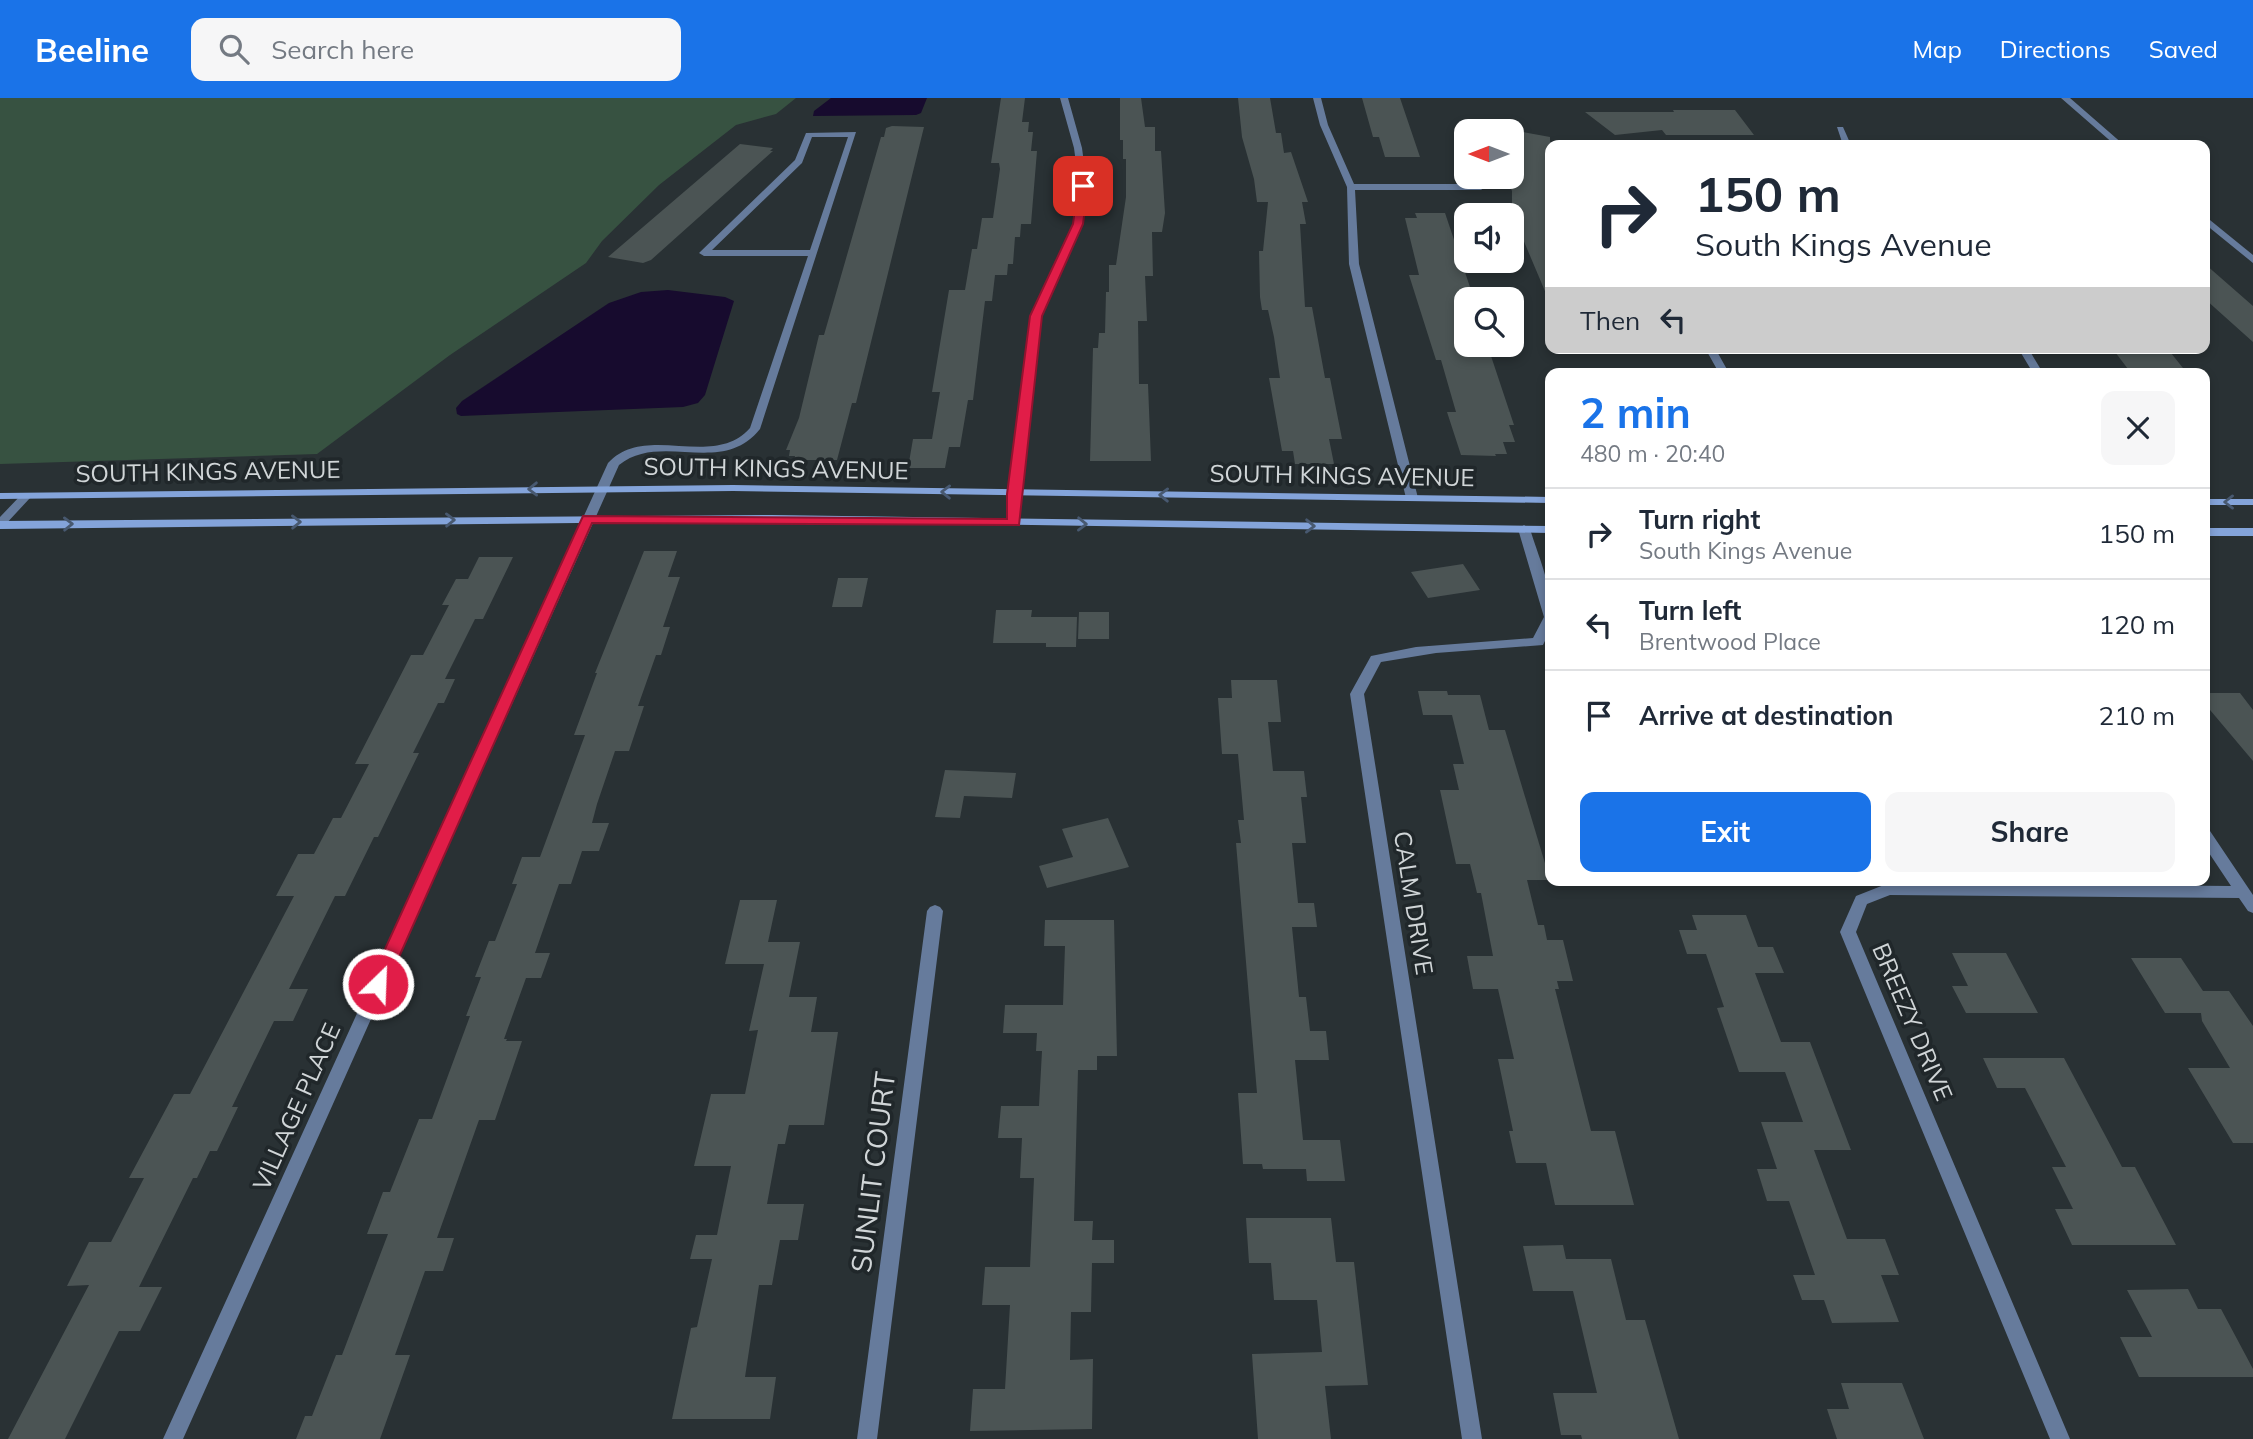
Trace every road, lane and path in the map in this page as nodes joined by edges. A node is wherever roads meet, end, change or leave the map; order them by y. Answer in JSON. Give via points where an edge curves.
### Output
{"nodes":[{"id":1,"x":1064,"y":98,"type":"edge"},
{"id":2,"x":1317,"y":98,"type":"edge"},
{"id":3,"x":2065,"y":98,"type":"edge"},
{"id":4,"x":1840,"y":129,"type":"dead end"},
{"id":5,"x":1845,"y":140,"type":"edge"},
{"id":6,"x":2114,"y":140,"type":"edge"},
{"id":7,"x":1350,"y":187,"type":"junction"},
{"id":8,"x":1454,"y":187,"type":"edge"},
{"id":9,"x":2210,"y":223,"type":"edge"},
{"id":10,"x":814,"y":253,"type":"junction"},
{"id":11,"x":2253,"y":260,"type":"edge"},
{"id":12,"x":602,"y":488,"type":"junction"},
{"id":13,"x":1014,"y":494,"type":"junction"},
{"id":14,"x":0,"y":496,"type":"edge"},
{"id":15,"x":26,"y":496,"type":"junction"},
{"id":16,"x":1412,"y":498,"type":"junction"},
{"id":17,"x":1545,"y":500,"type":"edge"},
{"id":18,"x":2210,"y":502,"type":"edge"},
{"id":19,"x":2253,"y":502,"type":"edge"},
{"id":20,"x":587,"y":519,"type":"junction"},
{"id":21,"x":1014,"y":523,"type":"junction"},
{"id":22,"x":0,"y":524,"type":"edge"},
{"id":23,"x":1524,"y":529,"type":"junction"},
{"id":24,"x":1545,"y":530,"type":"edge"},
{"id":25,"x":2210,"y":532,"type":"edge"},
{"id":26,"x":2253,"y":532,"type":"edge"},
{"id":27,"x":1545,"y":600,"type":"edge"},
{"id":28,"x":1545,"y":627,"type":"edge"},
{"id":29,"x":2210,"y":842,"type":"edge"},
{"id":30,"x":2248,"y":899,"type":"edge"},
{"id":31,"x":935,"y":911,"type":"dead end"},
{"id":32,"x":173,"y":1439,"type":"edge"},
{"id":33,"x":867,"y":1439,"type":"edge"},
{"id":34,"x":1472,"y":1439,"type":"edge"},
{"id":35,"x":2060,"y":1439,"type":"edge"}],
"edges":[{"from":1,"to":13,"type":"street","via":[[1083,186],[1078,224],[1036,316]]},
{"from":2,"to":7,"type":"street"},
{"from":3,"to":6,"type":"street"},
{"from":4,"to":5,"type":"street"},
{"from":7,"to":8,"type":"street"},
{"from":7,"to":16,"type":"street","via":[[1354,264]]},
{"from":9,"to":11,"type":"street"},
{"from":10,"to":10,"type":"street","name":"VILLAGE PLACE","via":[[704,253],[799,161],[809,135],[853,134]]},
{"from":10,"to":12,"type":"street","name":"VILLAGE PLACE","via":[[751,435],[733,446],[718,448],[635,450],[614,463]]},
{"from":13,"to":12,"type":"main road","name":"SOUTH KINGS AVENUE","one_way":true},
{"from":12,"to":15,"type":"main road","name":"SOUTH KINGS AVENUE","one_way":true},
{"from":12,"to":20,"type":"street","name":"VILLAGE PLACE"},
{"from":16,"to":13,"type":"main road","name":"SOUTH KINGS AVENUE","one_way":true},
{"from":13,"to":21,"type":"street"},
{"from":14,"to":15,"type":"main road","name":"SOUTH KINGS AVENUE"},
{"from":15,"to":22,"type":"street"},
{"from":16,"to":17,"type":"main road","name":"SOUTH KINGS AVENUE"},
{"from":19,"to":18,"type":"main road","one_way":true},
{"from":20,"to":21,"type":"main road","name":"SOUTH KINGS AVENUE"},
{"from":22,"to":20,"type":"main road","name":"SOUTH KINGS AVENUE","one_way":true},
{"from":20,"to":32,"type":"street","name":"VILLAGE PLACE"},
{"from":21,"to":23,"type":"main road","name":"SOUTH KINGS AVENUE","one_way":true},
{"from":23,"to":24,"type":"main road","name":"SOUTH KINGS AVENUE"},
{"from":23,"to":27,"type":"street","name":"CALM DRIVE"},
{"from":25,"to":26,"type":"main road"},
{"from":28,"to":34,"type":"street","name":"CALM DRIVE","via":[[1538,642],[1408,650],[1376,659],[1357,694]]},
{"from":29,"to":30,"type":"street"},
{"from":30,"to":35,"type":"street","name":"BREEZY DRIVE","via":[[1889,889],[1861,900],[1849,932]]},
{"from":31,"to":33,"type":"street","name":"SUNLIT COURT"}]}
